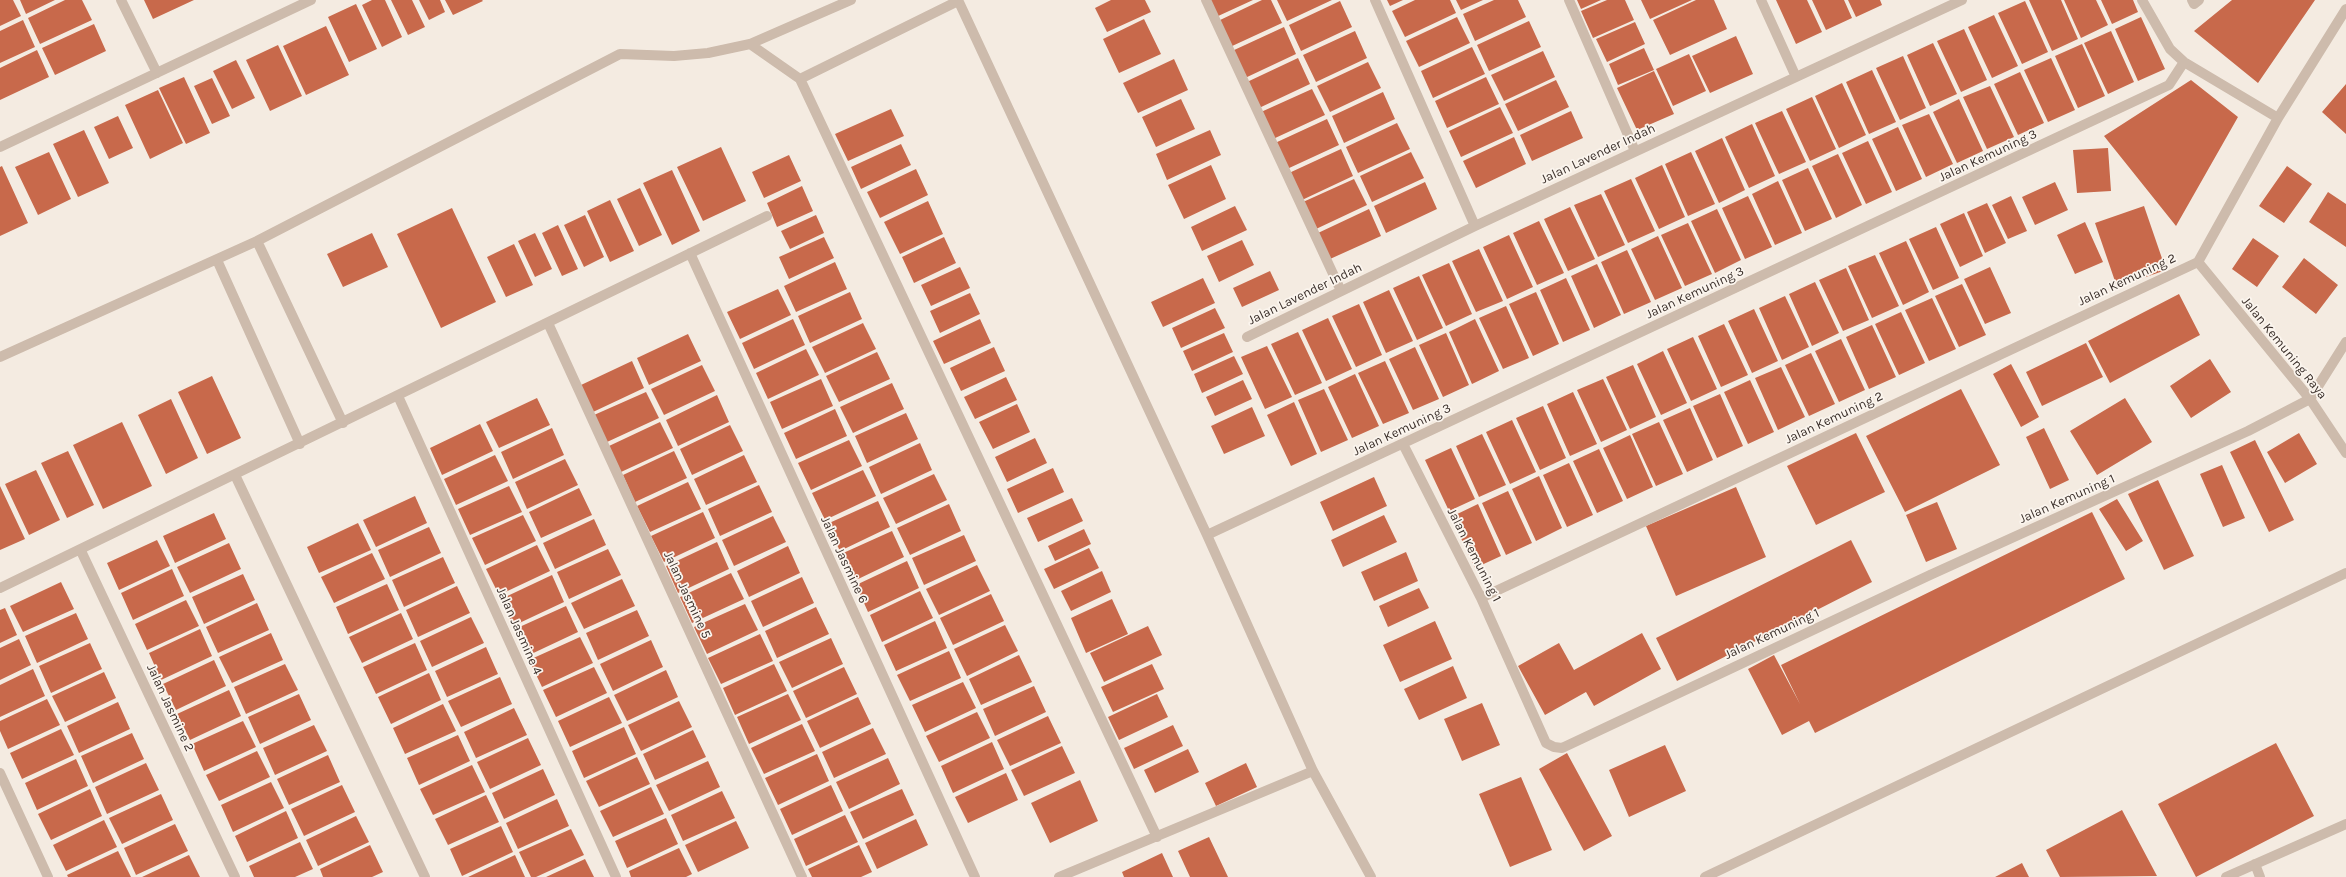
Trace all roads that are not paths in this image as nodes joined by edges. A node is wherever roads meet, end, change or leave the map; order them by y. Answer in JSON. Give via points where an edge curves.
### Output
{"nodes":[{"id":1,"x":121,"y":0,"type":"edge"},
{"id":2,"x":852,"y":0,"type":"edge"},
{"id":3,"x":958,"y":0,"type":"edge"},
{"id":4,"x":1206,"y":0,"type":"edge"},
{"id":5,"x":1375,"y":0,"type":"edge"},
{"id":6,"x":1569,"y":0,"type":"edge"},
{"id":7,"x":1761,"y":0,"type":"edge"},
{"id":8,"x":1962,"y":0,"type":"edge"},
{"id":9,"x":2142,"y":0,"type":"edge"},
{"id":10,"x":2192,"y":0,"type":"edge"},
{"id":11,"x":2199,"y":0,"type":"edge"},
{"id":12,"x":308,"y":1,"type":"edge"},
{"id":13,"x":2346,"y":9,"type":"edge"},
{"id":14,"x":750,"y":44,"type":"junction"},
{"id":15,"x":2184,"y":62,"type":"junction"},
{"id":16,"x":157,"y":73,"type":"junction"},
{"id":17,"x":1796,"y":77,"type":"junction"},
{"id":18,"x":800,"y":79,"type":"junction"},
{"id":19,"x":2278,"y":118,"type":"junction"},
{"id":20,"x":0,"y":146,"type":"edge"},
{"id":21,"x":1635,"y":151,"type":"junction"},
{"id":22,"x":767,"y":216,"type":"dead end"},
{"id":23,"x":1475,"y":226,"type":"junction"},
{"id":24,"x":257,"y":241,"type":"junction"},
{"id":25,"x":690,"y":253,"type":"junction"},
{"id":26,"x":217,"y":260,"type":"junction"},
{"id":27,"x":2198,"y":262,"type":"junction"},
{"id":28,"x":1341,"y":291,"type":"junction"},
{"id":29,"x":548,"y":323,"type":"junction"},
{"id":30,"x":1247,"y":337,"type":"dead end"},
{"id":31,"x":2346,"y":342,"type":"edge"},
{"id":32,"x":0,"y":357,"type":"edge"},
{"id":33,"x":398,"y":396,"type":"junction"},
{"id":34,"x":2310,"y":399,"type":"junction"},
{"id":35,"x":343,"y":423,"type":"junction"},
{"id":36,"x":300,"y":444,"type":"junction"},
{"id":37,"x":1403,"y":444,"type":"junction"},
{"id":38,"x":2346,"y":453,"type":"edge"},
{"id":39,"x":235,"y":475,"type":"junction"},
{"id":40,"x":1207,"y":535,"type":"junction"},
{"id":41,"x":81,"y":551,"type":"junction"},
{"id":42,"x":2346,"y":573,"type":"edge"},
{"id":43,"x":0,"y":588,"type":"edge"},
{"id":44,"x":1481,"y":598,"type":"junction"},
{"id":45,"x":1313,"y":771,"type":"junction"},
{"id":46,"x":0,"y":773,"type":"edge"},
{"id":47,"x":2346,"y":824,"type":"edge"},
{"id":48,"x":1157,"y":837,"type":"junction"},
{"id":49,"x":2255,"y":864,"type":"junction"},
{"id":50,"x":48,"y":877,"type":"edge"},
{"id":51,"x":235,"y":877,"type":"edge"},
{"id":52,"x":426,"y":877,"type":"edge"},
{"id":53,"x":616,"y":877,"type":"edge"},
{"id":54,"x":802,"y":877,"type":"edge"},
{"id":55,"x":975,"y":877,"type":"edge"},
{"id":56,"x":1059,"y":877,"type":"edge"},
{"id":57,"x":1371,"y":877,"type":"edge"},
{"id":58,"x":1705,"y":877,"type":"edge"},
{"id":59,"x":2226,"y":877,"type":"edge"},
{"id":60,"x":2260,"y":877,"type":"edge"}],
"edges":[{"from":1,"to":16,"type":"street"},
{"from":2,"to":14,"type":"street"},
{"from":3,"to":18,"type":"street"},
{"from":3,"to":40,"type":"street"},
{"from":4,"to":28,"type":"street"},
{"from":5,"to":23,"type":"street"},
{"from":6,"to":21,"type":"street"},
{"from":7,"to":17,"type":"street"},
{"from":8,"to":17,"type":"street","name":"Jalan Lavender Indah"},
{"from":9,"to":15,"type":"street","via":[[2170,49]]},
{"from":10,"to":11,"type":"street","via":[[2194,4]]},
{"from":12,"to":16,"type":"street"},
{"from":13,"to":19,"type":"street"},
{"from":14,"to":18,"type":"street"},
{"from":14,"to":24,"type":"street","via":[[708,53],[674,56],[620,54]]},
{"from":15,"to":19,"type":"street"},
{"from":15,"to":37,"type":"street","name":"Jalan Kemuning 3","via":[[2169,85]]},
{"from":16,"to":20,"type":"street"},
{"from":17,"to":21,"type":"street","name":"Jalan Lavender Indah"},
{"from":18,"to":48,"type":"street"},
{"from":19,"to":27,"type":"street"},
{"from":21,"to":23,"type":"street","name":"Jalan Lavender Indah"},
{"from":22,"to":25,"type":"street"},
{"from":23,"to":28,"type":"street","name":"Jalan Lavender Indah"},
{"from":24,"to":26,"type":"street"},
{"from":24,"to":35,"type":"street"},
{"from":25,"to":29,"type":"street"},
{"from":25,"to":55,"type":"street","name":"Jalan Jasmine 6"},
{"from":26,"to":32,"type":"street"},
{"from":26,"to":36,"type":"street"},
{"from":27,"to":34,"type":"street","name":"Jalan Kemuning Raya"},
{"from":27,"to":44,"type":"street","name":"Jalan Kemuning 2"},
{"from":28,"to":30,"type":"street","name":"Jalan Lavender Indah"},
{"from":29,"to":33,"type":"street"},
{"from":29,"to":54,"type":"street","name":"Jalan Jasmine 5"},
{"from":31,"to":34,"type":"street"},
{"from":33,"to":35,"type":"street"},
{"from":33,"to":53,"type":"street","name":"Jalan Jasmine 4"},
{"from":34,"to":38,"type":"street","name":"Jalan Kemuning Raya"},
{"from":34,"to":44,"type":"street","name":"Jalan Kemuning 1","via":[[2248,431],[1930,575],[1562,748],[1546,743]]},
{"from":35,"to":36,"type":"street"},
{"from":36,"to":39,"type":"street"},
{"from":37,"to":40,"type":"street","name":"Jalan Kemuning 3"},
{"from":37,"to":44,"type":"street","name":"Jalan Kemuning 1"},
{"from":39,"to":41,"type":"street"},
{"from":39,"to":52,"type":"street"},
{"from":40,"to":45,"type":"street"},
{"from":41,"to":43,"type":"street"},
{"from":41,"to":51,"type":"street","name":"Jalan Jasmine 2"},
{"from":42,"to":58,"type":"street"},
{"from":45,"to":48,"type":"street"},
{"from":45,"to":57,"type":"street"},
{"from":46,"to":50,"type":"street"},
{"from":47,"to":49,"type":"street"},
{"from":48,"to":56,"type":"street"},
{"from":49,"to":59,"type":"street"},
{"from":49,"to":60,"type":"street"}]}
